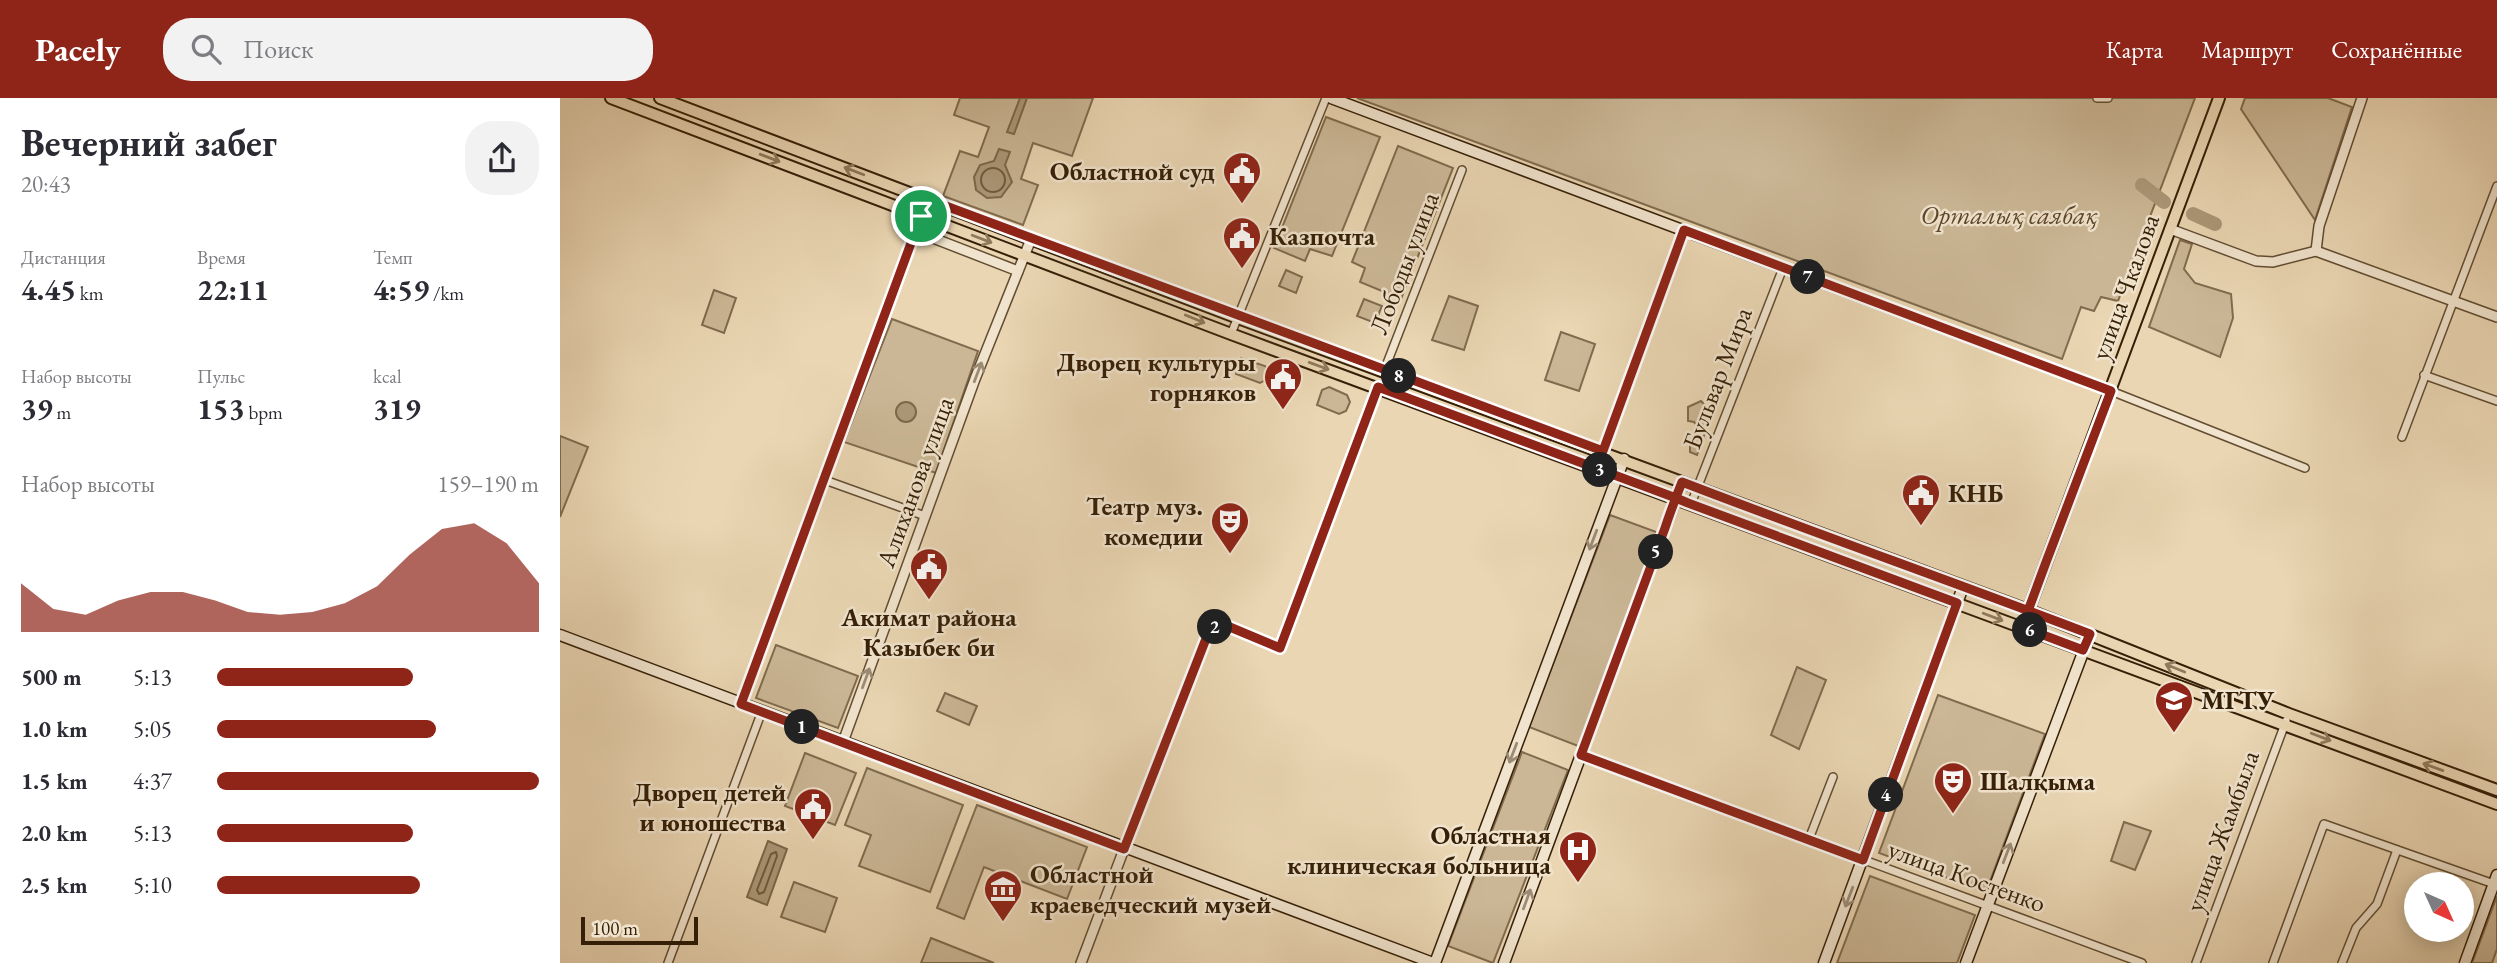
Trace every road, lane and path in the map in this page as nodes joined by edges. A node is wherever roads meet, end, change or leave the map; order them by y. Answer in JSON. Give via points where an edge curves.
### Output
{"nodes":[{"id":1,"x":611,"y":98,"type":"edge"},
{"id":2,"x":660,"y":98,"type":"edge"},
{"id":3,"x":1326,"y":98,"type":"edge"},
{"id":4,"x":1331,"y":98,"type":"edge"},
{"id":5,"x":2097,"y":98,"type":"edge"},
{"id":6,"x":2108,"y":98,"type":"edge"},
{"id":7,"x":2219,"y":98,"type":"edge"},
{"id":8,"x":2362,"y":98,"type":"edge"},
{"id":9,"x":679,"y":101,"type":"edge"},
{"id":10,"x":1462,"y":170,"type":"dead end"},
{"id":11,"x":2497,"y":186,"type":"edge"},
{"id":12,"x":927,"y":199,"type":"junction"},
{"id":13,"x":921,"y":216,"type":"junction"},
{"id":14,"x":2170,"y":229,"type":"junction"},
{"id":15,"x":1684,"y":230,"type":"junction"},
{"id":16,"x":915,"y":231,"type":"junction"},
{"id":17,"x":1031,"y":239,"type":"junction"},
{"id":18,"x":2316,"y":251,"type":"junction"},
{"id":19,"x":1025,"y":255,"type":"junction"},
{"id":20,"x":1783,"y":268,"type":"junction"},
{"id":21,"x":1018,"y":271,"type":"junction"},
{"id":22,"x":2453,"y":302,"type":"junction"},
{"id":23,"x":1238,"y":317,"type":"junction"},
{"id":24,"x":2497,"y":317,"type":"edge"},
{"id":25,"x":1231,"y":334,"type":"junction"},
{"id":26,"x":1384,"y":371,"type":"junction"},
{"id":27,"x":2424,"y":375,"type":"junction"},
{"id":28,"x":1378,"y":387,"type":"junction"},
{"id":29,"x":2111,"y":391,"type":"junction"},
{"id":30,"x":2497,"y":401,"type":"edge"},
{"id":31,"x":2402,"y":437,"type":"dead end"},
{"id":32,"x":1603,"y":451,"type":"junction"},
{"id":33,"x":1624,"y":459,"type":"junction"},
{"id":34,"x":2305,"y":468,"type":"dead end"},
{"id":35,"x":1617,"y":476,"type":"junction"},
{"id":36,"x":822,"y":479,"type":"junction"},
{"id":37,"x":1682,"y":482,"type":"junction"},
{"id":38,"x":1697,"y":488,"type":"junction"},
{"id":39,"x":1676,"y":498,"type":"junction"},
{"id":40,"x":1691,"y":504,"type":"junction"},
{"id":41,"x":925,"y":516,"type":"junction"},
{"id":42,"x":1964,"y":587,"type":"junction"},
{"id":43,"x":1957,"y":603,"type":"junction"},
{"id":44,"x":2028,"y":610,"type":"junction"},
{"id":45,"x":2022,"y":627,"type":"junction"},
{"id":46,"x":2090,"y":634,"type":"junction"},
{"id":47,"x":560,"y":635,"type":"edge"},
{"id":48,"x":2083,"y":650,"type":"junction"},
{"id":49,"x":741,"y":704,"type":"junction"},
{"id":50,"x":762,"y":711,"type":"junction"},
{"id":51,"x":2287,"y":719,"type":"junction"},
{"id":52,"x":843,"y":742,"type":"junction"},
{"id":53,"x":1581,"y":755,"type":"junction"},
{"id":54,"x":1833,"y":778,"type":"dead end"},
{"id":55,"x":2497,"y":790,"type":"edge"},
{"id":56,"x":2497,"y":804,"type":"edge"},
{"id":57,"x":1809,"y":839,"type":"junction"},
{"id":58,"x":1124,"y":849,"type":"junction"},
{"id":59,"x":2397,"y":850,"type":"junction"},
{"id":60,"x":1863,"y":860,"type":"junction"},
{"id":61,"x":2495,"y":880,"type":"edge"},
{"id":62,"x":1987,"y":906,"type":"junction"},
{"id":63,"x":668,"y":963,"type":"edge"},
{"id":64,"x":1081,"y":963,"type":"edge"},
{"id":65,"x":1434,"y":963,"type":"edge"},
{"id":66,"x":1504,"y":963,"type":"edge"},
{"id":67,"x":1824,"y":963,"type":"edge"},
{"id":68,"x":1966,"y":963,"type":"edge"},
{"id":69,"x":2142,"y":963,"type":"edge"},
{"id":70,"x":2196,"y":963,"type":"edge"},
{"id":71,"x":2273,"y":963,"type":"edge"},
{"id":72,"x":2343,"y":963,"type":"edge"},
{"id":73,"x":2465,"y":963,"type":"edge"}],
"edges":[{"from":1,"to":13,"type":"main road","one_way":true},
{"from":2,"to":9,"type":"main road"},
{"from":3,"to":23,"type":"street"},
{"from":4,"to":15,"type":"main road"},
{"from":5,"to":6,"type":"street"},
{"from":7,"to":14,"type":"main road","name":"улица Чкалова"},
{"from":8,"to":18,"type":"street","via":[[2319,226]]},
{"from":12,"to":9,"type":"main road","one_way":true},
{"from":10,"to":26,"type":"street","name":"Лободы улица"},
{"from":11,"to":22,"type":"street"},
{"from":12,"to":13,"type":"street"},
{"from":12,"to":17,"type":"main road"},
{"from":13,"to":16,"type":"street"},
{"from":13,"to":19,"type":"main road","one_way":true},
{"from":14,"to":18,"type":"street","via":[[2256,261],[2273,262]]},
{"from":14,"to":29,"type":"main road","name":"улица Чкалова"},
{"from":15,"to":20,"type":"main road"},
{"from":15,"to":32,"type":"street"},
{"from":16,"to":21,"type":"street"},
{"from":16,"to":36,"type":"street"},
{"from":17,"to":19,"type":"street","name":"Алиханова улица"},
{"from":17,"to":23,"type":"main road"},
{"from":18,"to":22,"type":"street"},
{"from":19,"to":21,"type":"street","name":"Алиханова улица"},
{"from":19,"to":25,"type":"main road","one_way":true},
{"from":20,"to":29,"type":"main road"},
{"from":20,"to":38,"type":"street","name":"Бульвар Мира"},
{"from":41,"to":21,"type":"street","name":"Алиханова улица","one_way":true},
{"from":22,"to":24,"type":"street"},
{"from":22,"to":27,"type":"street"},
{"from":23,"to":25,"type":"street"},
{"from":23,"to":26,"type":"main road"},
{"from":25,"to":28,"type":"main road","one_way":true},
{"from":26,"to":32,"type":"main road"},
{"from":27,"to":30,"type":"street"},
{"from":27,"to":31,"type":"street"},
{"from":28,"to":35,"type":"main road"},
{"from":28,"to":58,"type":"street","via":[[1280,648],[1225,625],[1209,631]]},
{"from":29,"to":34,"type":"street"},
{"from":29,"to":44,"type":"main road","name":"улица Чкалова"},
{"from":32,"to":33,"type":"main road"},
{"from":33,"to":35,"type":"main road"},
{"from":33,"to":37,"type":"main road"},
{"from":35,"to":39,"type":"main road"},
{"from":35,"to":65,"type":"main road","one_way":true},
{"from":36,"to":41,"type":"street"},
{"from":36,"to":49,"type":"street"},
{"from":37,"to":38,"type":"main road"},
{"from":37,"to":39,"type":"main road"},
{"from":38,"to":40,"type":"street","name":"Бульвар Мира"},
{"from":38,"to":42,"type":"main road"},
{"from":39,"to":40,"type":"main road"},
{"from":39,"to":53,"type":"main road"},
{"from":40,"to":43,"type":"main road"},
{"from":52,"to":41,"type":"street","name":"Алиханова улица","one_way":true},
{"from":42,"to":43,"type":"main road"},
{"from":42,"to":44,"type":"main road"},
{"from":43,"to":45,"type":"main road","one_way":true},
{"from":43,"to":60,"type":"main road"},
{"from":44,"to":45,"type":"main road","name":"улица Чкалова"},
{"from":44,"to":46,"type":"main road"},
{"from":45,"to":48,"type":"main road"},
{"from":46,"to":48,"type":"main road"},
{"from":51,"to":46,"type":"main road","one_way":true},
{"from":47,"to":49,"type":"main road"},
{"from":48,"to":51,"type":"main road"},
{"from":62,"to":48,"type":"main road","one_way":true},
{"from":49,"to":50,"type":"main road"},
{"from":50,"to":52,"type":"main road"},
{"from":50,"to":63,"type":"street"},
{"from":55,"to":51,"type":"main road","one_way":true},
{"from":51,"to":56,"type":"main road","one_way":true},
{"from":51,"to":70,"type":"street","name":"улица Жамбыла"},
{"from":52,"to":58,"type":"main road"},
{"from":53,"to":57,"type":"street","name":"улица Костенко"},
{"from":66,"to":53,"type":"main road","one_way":true},
{"from":54,"to":57,"type":"street"},
{"from":57,"to":60,"type":"street","name":"улица Костенко"},
{"from":58,"to":64,"type":"street"},
{"from":58,"to":65,"type":"main road"},
{"from":59,"to":61,"type":"street"},
{"from":59,"to":71,"type":"street","via":[[2324,824]]},
{"from":59,"to":72,"type":"street","via":[[2377,904],[2356,928]]},
{"from":60,"to":62,"type":"street","name":"улица Костенко"},
{"from":60,"to":67,"type":"main road","one_way":true},
{"from":61,"to":73,"type":"main road"},
{"from":62,"to":68,"type":"main road"},
{"from":62,"to":69,"type":"street","name":"улица Костенко"}]}
